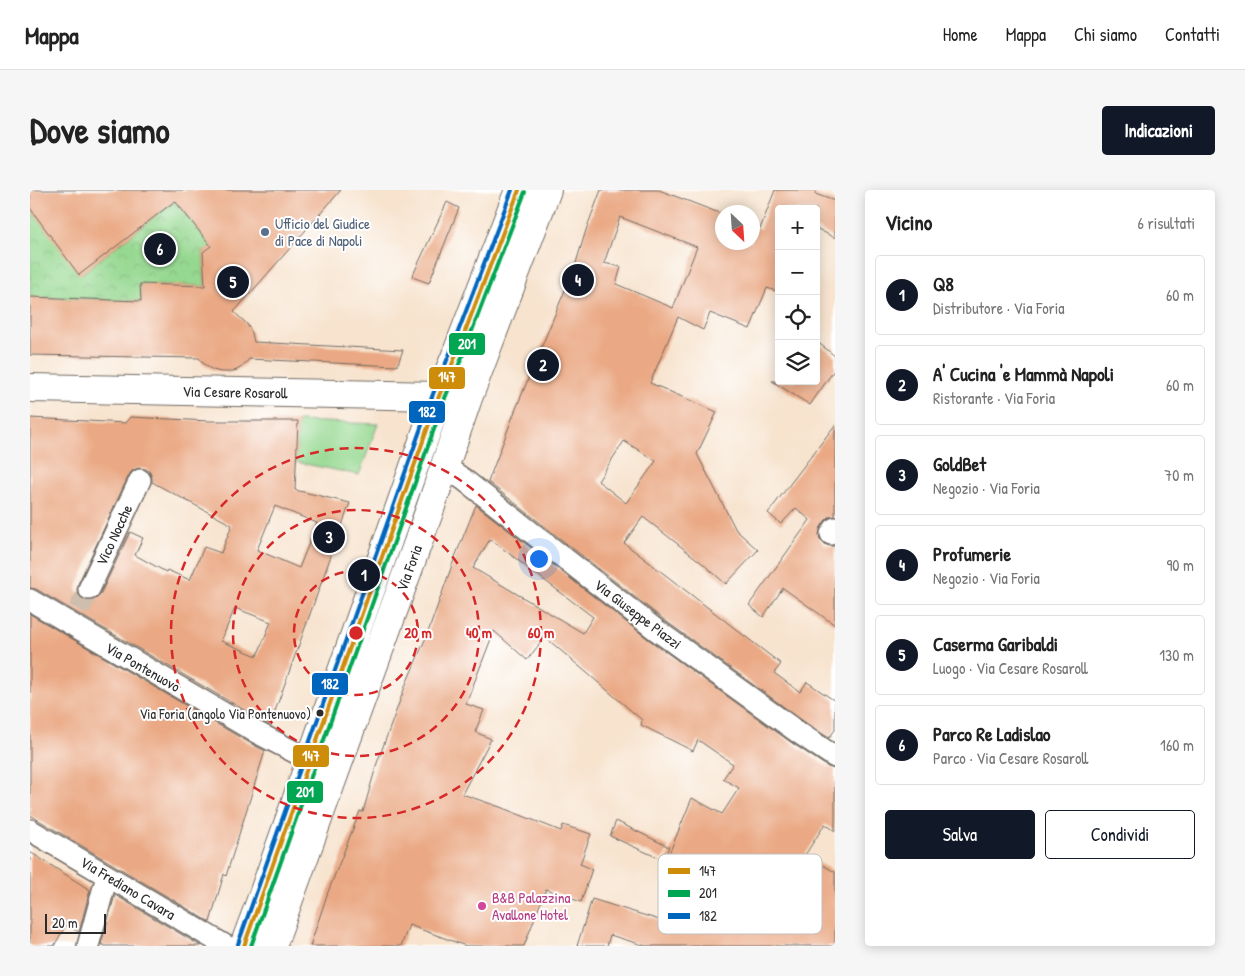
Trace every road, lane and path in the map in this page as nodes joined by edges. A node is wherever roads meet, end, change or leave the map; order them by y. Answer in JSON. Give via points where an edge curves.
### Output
{"nodes":[{"id":1,"x":519,"y":190,"type":"edge"},
{"id":2,"x":547,"y":190,"type":"edge"},
{"id":3,"x":30,"y":388,"type":"edge"},
{"id":4,"x":439,"y":396,"type":"junction"},
{"id":5,"x":468,"y":398,"type":"junction"},
{"id":6,"x":444,"y":466,"type":"junction"},
{"id":7,"x":140,"y":480,"type":"dead end"},
{"id":8,"x":88,"y":589,"type":"tunnel mouth"},
{"id":9,"x":30,"y":600,"type":"edge"},
{"id":10,"x":835,"y":757,"type":"edge"},
{"id":11,"x":310,"y":760,"type":"junction"},
{"id":12,"x":30,"y":830,"type":"edge"},
{"id":13,"x":107,"y":876,"type":"junction"},
{"id":14,"x":88,"y":946,"type":"edge"},
{"id":15,"x":226,"y":946,"type":"edge"},
{"id":16,"x":244,"y":946,"type":"edge"},
{"id":17,"x":272,"y":946,"type":"edge"}],
"edges":[{"from":1,"to":4,"type":"main road","name":"Via Foria"},
{"from":2,"to":5,"type":"main road","name":"Via Foria"},
{"from":3,"to":4,"type":"main road","name":"Via Cesare Rosaroll"},
{"from":4,"to":5,"type":"main road","name":"Via Cesare Rosaroll"},
{"from":4,"to":11,"type":"main road","name":"Via Foria"},
{"from":5,"to":6,"type":"main road","name":"Via Foria"},
{"from":6,"to":10,"type":"street","name":"Via Giuseppe Piazzi","via":[[655,629]]},
{"from":6,"to":17,"type":"main road","name":"Via Foria"},
{"from":7,"to":8,"type":"street","name":"Vico Nocche"},
{"from":9,"to":11,"type":"street","name":"Via Pontenuovo","via":[[75,617],[254,731]]},
{"from":11,"to":16,"type":"main road","name":"Via Foria"},
{"from":12,"to":13,"type":"street","name":"Via Frediano Cavara"},
{"from":13,"to":14,"type":"street"},
{"from":13,"to":15,"type":"street","name":"Via Frediano Cavara"}]}
